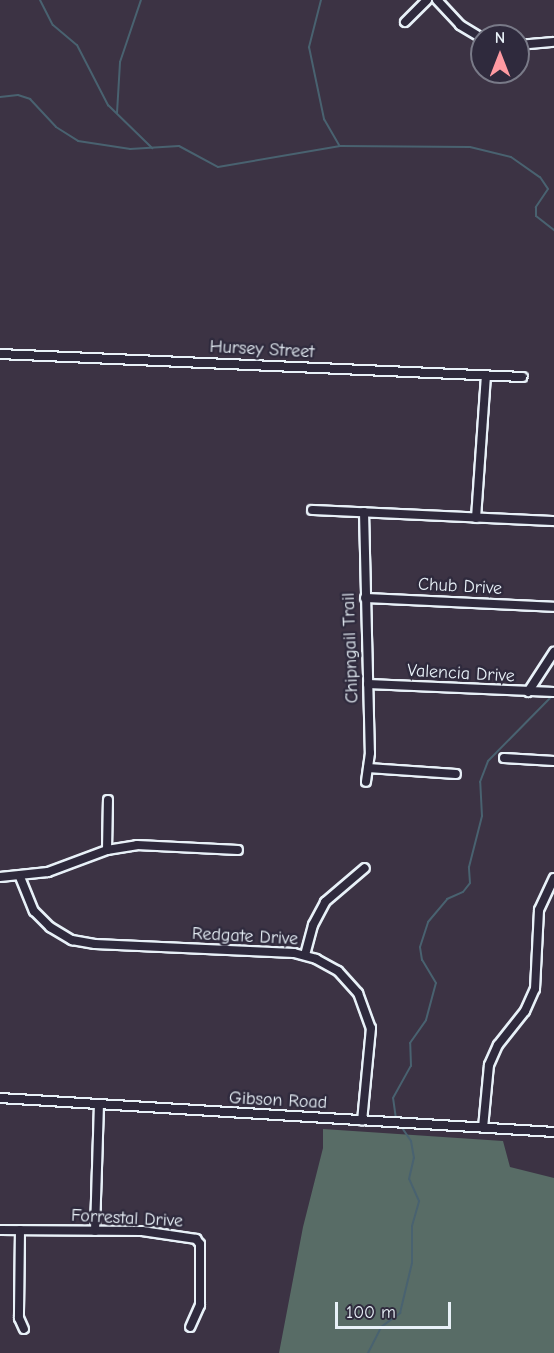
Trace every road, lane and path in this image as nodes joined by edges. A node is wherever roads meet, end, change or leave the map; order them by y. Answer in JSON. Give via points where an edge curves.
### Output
{"nodes":[{"id":1,"x":427,"y":0,"type":"edge"},
{"id":2,"x":437,"y":0,"type":"edge"},
{"id":3,"x":405,"y":22,"type":"dead end"},
{"id":4,"x":470,"y":31,"type":"edge"},
{"id":5,"x":554,"y":42,"type":"edge"},
{"id":6,"x":530,"y":44,"type":"edge"},
{"id":7,"x":0,"y":354,"type":"edge"},
{"id":8,"x":486,"y":375,"type":"junction"},
{"id":9,"x":522,"y":377,"type":"dead end"},
{"id":10,"x":312,"y":510,"type":"dead end"},
{"id":11,"x":364,"y":512,"type":"junction"},
{"id":12,"x":476,"y":518,"type":"junction"},
{"id":13,"x":554,"y":521,"type":"edge"},
{"id":14,"x":365,"y":598,"type":"junction"},
{"id":15,"x":554,"y":607,"type":"edge"},
{"id":16,"x":554,"y":652,"type":"edge"},
{"id":17,"x":368,"y":684,"type":"junction"},
{"id":18,"x":528,"y":692,"type":"junction"},
{"id":19,"x":550,"y":692,"type":"edge"},
{"id":20,"x":504,"y":758,"type":"dead end"},
{"id":21,"x":554,"y":761,"type":"edge"},
{"id":22,"x":369,"y":768,"type":"junction"},
{"id":23,"x":456,"y":774,"type":"dead end"},
{"id":24,"x":366,"y":782,"type":"dead end"},
{"id":25,"x":108,"y":800,"type":"dead end"},
{"id":26,"x":107,"y":850,"type":"junction"},
{"id":27,"x":238,"y":850,"type":"dead end"},
{"id":28,"x":365,"y":868,"type":"dead end"},
{"id":29,"x":0,"y":877,"type":"edge"},
{"id":30,"x":20,"y":877,"type":"junction"},
{"id":31,"x":554,"y":878,"type":"edge"},
{"id":32,"x":305,"y":955,"type":"junction"},
{"id":33,"x":0,"y":1098,"type":"edge"},
{"id":34,"x":99,"y":1105,"type":"junction"},
{"id":35,"x":362,"y":1121,"type":"junction"},
{"id":36,"x":483,"y":1128,"type":"junction"},
{"id":37,"x":554,"y":1132,"type":"edge"},
{"id":38,"x":0,"y":1230,"type":"edge"},
{"id":39,"x":20,"y":1230,"type":"junction"},
{"id":40,"x":95,"y":1231,"type":"junction"},
{"id":41,"x":190,"y":1328,"type":"dead end"},
{"id":42,"x":24,"y":1329,"type":"dead end"}],
"edges":[{"from":1,"to":3,"type":"street"},
{"from":2,"to":4,"type":"street"},
{"from":5,"to":6,"type":"street"},
{"from":7,"to":8,"type":"street","name":"Hursey Street"},
{"from":8,"to":9,"type":"street","name":"Hursey Street"},
{"from":8,"to":12,"type":"street"},
{"from":10,"to":11,"type":"street"},
{"from":11,"to":12,"type":"street"},
{"from":11,"to":14,"type":"street","name":"Chipngail Trail"},
{"from":12,"to":13,"type":"street"},
{"from":14,"to":15,"type":"street","name":"Chub Drive"},
{"from":14,"to":17,"type":"street","name":"Chipngail Trail"},
{"from":16,"to":18,"type":"street"},
{"from":17,"to":18,"type":"street","name":"Valencia Drive"},
{"from":17,"to":22,"type":"street","name":"Chipngail Trail"},
{"from":18,"to":19,"type":"street","name":"Valencia Drive"},
{"from":20,"to":21,"type":"street"},
{"from":22,"to":23,"type":"street"},
{"from":22,"to":24,"type":"street","name":"Chipngail Trail"},
{"from":25,"to":26,"type":"street"},
{"from":26,"to":27,"type":"street","via":[[137,845]]},
{"from":26,"to":30,"type":"street","via":[[48,872]]},
{"from":28,"to":32,"type":"street","via":[[325,902],[313,925]]},
{"from":29,"to":30,"type":"street"},
{"from":30,"to":32,"type":"street","name":"Redgate Drive","via":[[41,920],[78,941]]},
{"from":31,"to":36,"type":"street","via":[[544,892],[539,910],[535,989],[489,1065]]},
{"from":32,"to":35,"type":"street","name":"Redgate Drive","via":[[344,977],[358,993],[368,1014],[372,1040]]},
{"from":33,"to":34,"type":"street","name":"Gibson Road"},
{"from":34,"to":35,"type":"street","name":"Gibson Road"},
{"from":34,"to":40,"type":"street"},
{"from":35,"to":36,"type":"street","name":"Gibson Road"},
{"from":36,"to":37,"type":"street","name":"Gibson Road"},
{"from":38,"to":39,"type":"street","name":"Forrestal Drive"},
{"from":39,"to":40,"type":"street","name":"Forrestal Drive"},
{"from":39,"to":42,"type":"street","via":[[19,1318]]},
{"from":40,"to":41,"type":"street","name":"Forrestal Drive","via":[[163,1233],[196,1239],[200,1244],[200,1305]]}]}
